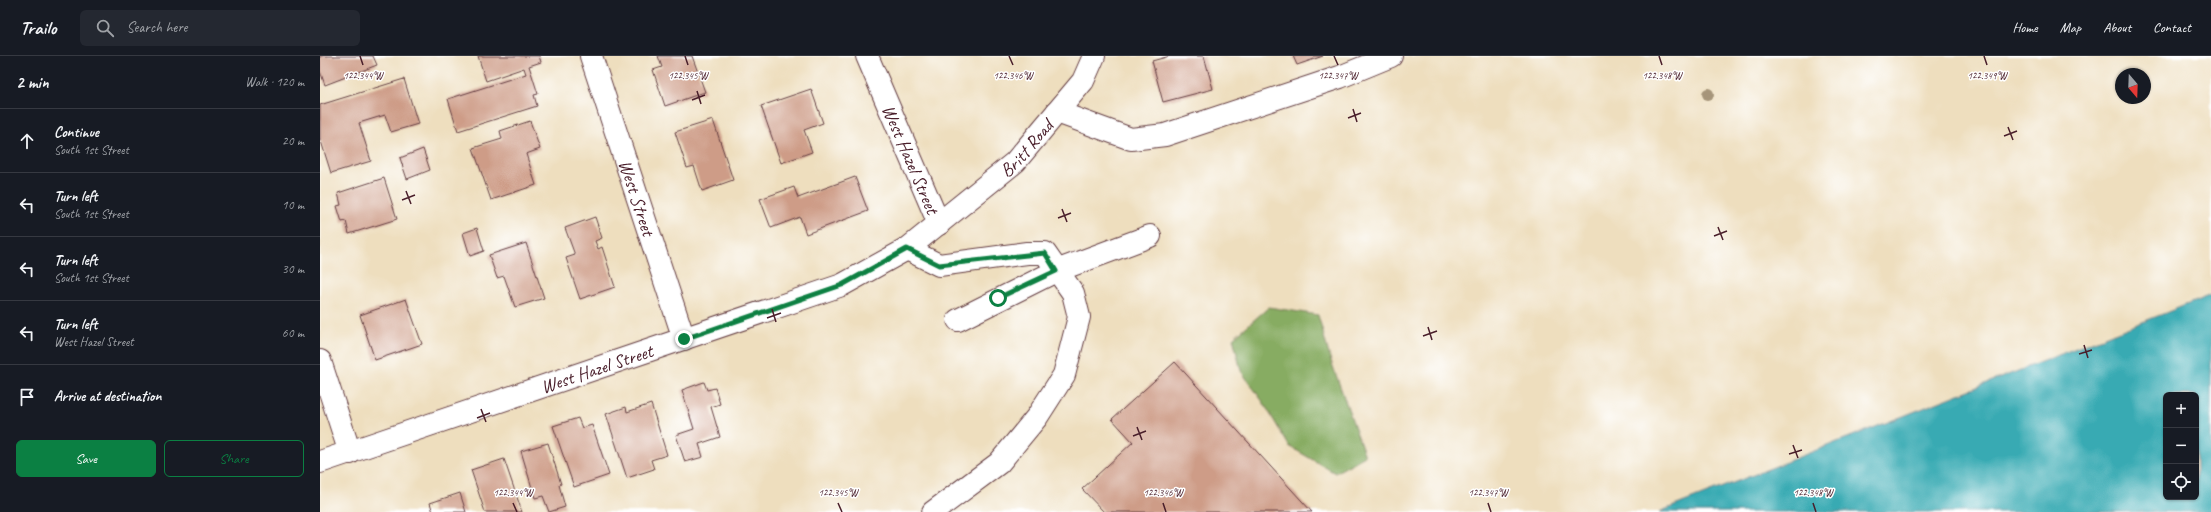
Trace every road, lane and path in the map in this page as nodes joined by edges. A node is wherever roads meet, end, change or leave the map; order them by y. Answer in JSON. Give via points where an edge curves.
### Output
{"nodes":[{"id":1,"x":590,"y":56,"type":"edge"},
{"id":2,"x":867,"y":56,"type":"edge"},
{"id":3,"x":1094,"y":56,"type":"edge"},
{"id":4,"x":1392,"y":56,"type":"edge"},
{"id":5,"x":1057,"y":112,"type":"junction"},
{"id":6,"x":939,"y":224,"type":"junction"},
{"id":7,"x":1150,"y":236,"type":"dead end"},
{"id":8,"x":907,"y":249,"type":"junction"},
{"id":9,"x":1056,"y":271,"type":"junction"},
{"id":10,"x":958,"y":320,"type":"dead end"},
{"id":11,"x":684,"y":339,"type":"junction"},
{"id":12,"x":320,"y":361,"type":"edge"},
{"id":13,"x":350,"y":453,"type":"junction"},
{"id":14,"x":320,"y":462,"type":"edge"},
{"id":15,"x":933,"y":512,"type":"edge"}],
"edges":[{"from":1,"to":11,"type":"street","name":"West Street"},
{"from":2,"to":6,"type":"street","name":"West Hazel Street"},
{"from":3,"to":5,"type":"street","name":"Britt Road","via":[[1083,81]]},
{"from":4,"to":5,"type":"street","via":[[1340,77],[1165,135],[1131,139]]},
{"from":5,"to":6,"type":"street","name":"Britt Road","via":[[1015,162]]},
{"from":6,"to":8,"type":"street","name":"West Hazel Street"},
{"from":7,"to":9,"type":"street"},
{"from":8,"to":9,"type":"street","via":[[939,265],[1045,253]]},
{"from":8,"to":11,"type":"street","name":"West Hazel Street","via":[[842,285]]},
{"from":9,"to":10,"type":"street"},
{"from":9,"to":15,"type":"street","via":[[1073,293],[1079,317],[1064,375],[1037,417],[999,463]]},
{"from":11,"to":13,"type":"street","name":"West Hazel Street"},
{"from":12,"to":13,"type":"street"},
{"from":13,"to":14,"type":"street","name":"West Hazel Street"}]}
